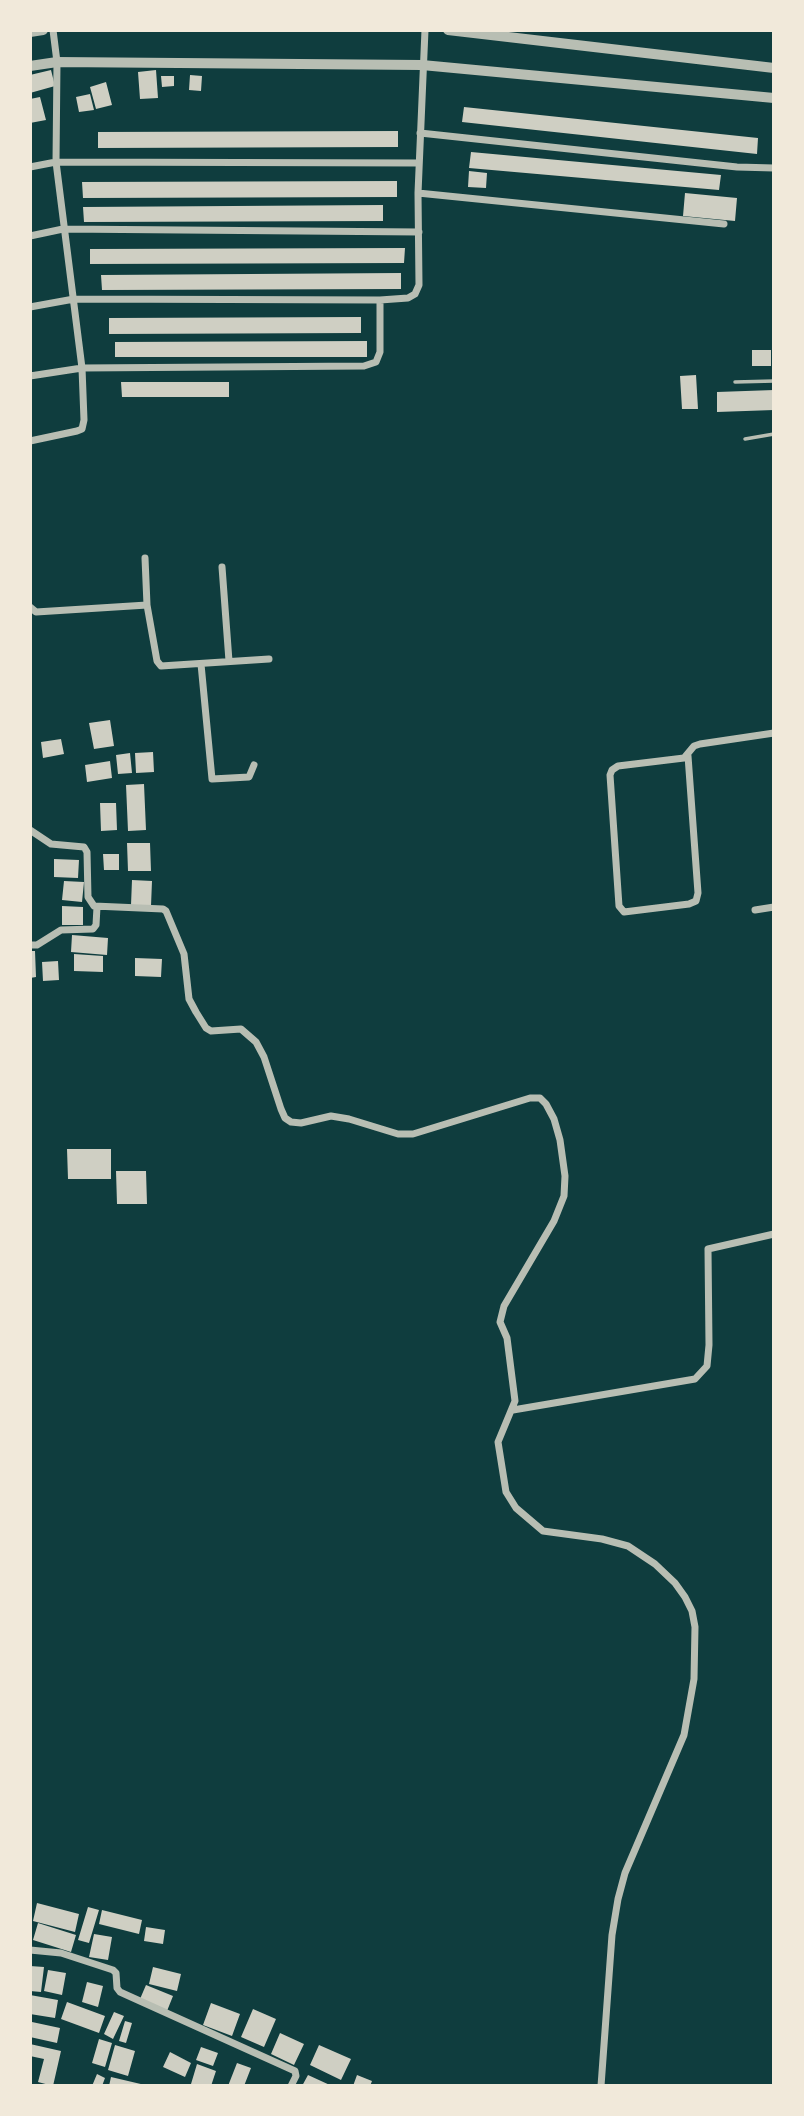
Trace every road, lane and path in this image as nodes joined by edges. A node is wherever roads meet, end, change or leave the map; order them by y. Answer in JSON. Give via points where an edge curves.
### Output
{"nodes":[{"id":1,"x":43,"y":30,"type":"edge"},
{"id":2,"x":53,"y":30,"type":"edge"},
{"id":3,"x":425,"y":30,"type":"edge"},
{"id":4,"x":448,"y":30,"type":"edge"},
{"id":5,"x":30,"y":32,"type":"edge"},
{"id":6,"x":57,"y":62,"type":"junction"},
{"id":7,"x":422,"y":65,"type":"junction"},
{"id":8,"x":30,"y":66,"type":"edge"},
{"id":9,"x":774,"y":68,"type":"edge"},
{"id":10,"x":774,"y":98,"type":"edge"},
{"id":11,"x":420,"y":133,"type":"junction"},
{"id":12,"x":56,"y":162,"type":"junction"},
{"id":13,"x":419,"y":163,"type":"junction"},
{"id":14,"x":30,"y":167,"type":"edge"},
{"id":15,"x":774,"y":169,"type":"edge"},
{"id":16,"x":418,"y":193,"type":"junction"},
{"id":17,"x":724,"y":224,"type":"dead end"},
{"id":18,"x":63,"y":229,"type":"junction"},
{"id":19,"x":419,"y":232,"type":"junction"},
{"id":20,"x":30,"y":236,"type":"edge"},
{"id":21,"x":74,"y":299,"type":"junction"},
{"id":22,"x":380,"y":300,"type":"junction"},
{"id":23,"x":30,"y":307,"type":"edge"},
{"id":24,"x":82,"y":368,"type":"junction"},
{"id":25,"x":30,"y":376,"type":"edge"},
{"id":26,"x":774,"y":381,"type":"edge"},
{"id":27,"x":735,"y":382,"type":"dead end"},
{"id":28,"x":774,"y":434,"type":"edge"},
{"id":29,"x":746,"y":439,"type":"dead end"},
{"id":30,"x":30,"y":441,"type":"edge"},
{"id":31,"x":145,"y":558,"type":"dead end"},
{"id":32,"x":222,"y":567,"type":"dead end"},
{"id":33,"x":148,"y":605,"type":"junction"},
{"id":34,"x":30,"y":607,"type":"edge"},
{"id":35,"x":269,"y":659,"type":"dead end"},
{"id":36,"x":229,"y":662,"type":"junction"},
{"id":37,"x":201,"y":664,"type":"junction"},
{"id":38,"x":774,"y":733,"type":"edge"},
{"id":39,"x":688,"y":756,"type":"junction"},
{"id":40,"x":254,"y":765,"type":"dead end"},
{"id":41,"x":30,"y":830,"type":"edge"},
{"id":42,"x":97,"y":907,"type":"junction"},
{"id":43,"x":774,"y":907,"type":"edge"},
{"id":44,"x":755,"y":910,"type":"dead end"},
{"id":45,"x":30,"y":945,"type":"edge"},
{"id":46,"x":774,"y":1234,"type":"edge"},
{"id":47,"x":513,"y":1410,"type":"junction"},
{"id":48,"x":30,"y":1950,"type":"edge"},
{"id":49,"x":291,"y":2086,"type":"edge"},
{"id":50,"x":601,"y":2086,"type":"edge"}],
"edges":[{"from":1,"to":5,"type":"street"},
{"from":2,"to":6,"type":"street"},
{"from":3,"to":7,"type":"street"},
{"from":4,"to":9,"type":"street"},
{"from":6,"to":7,"type":"street"},
{"from":6,"to":8,"type":"street"},
{"from":6,"to":12,"type":"street"},
{"from":7,"to":10,"type":"street"},
{"from":7,"to":11,"type":"street"},
{"from":11,"to":13,"type":"street"},
{"from":11,"to":15,"type":"street"},
{"from":12,"to":13,"type":"street"},
{"from":12,"to":14,"type":"street"},
{"from":12,"to":18,"type":"street"},
{"from":13,"to":16,"type":"street"},
{"from":16,"to":17,"type":"street"},
{"from":16,"to":19,"type":"street"},
{"from":18,"to":19,"type":"street"},
{"from":18,"to":20,"type":"street"},
{"from":18,"to":21,"type":"street"},
{"from":19,"to":22,"type":"street","via":[[415,295]]},
{"from":21,"to":22,"type":"street"},
{"from":21,"to":23,"type":"street"},
{"from":21,"to":24,"type":"street"},
{"from":22,"to":24,"type":"street","via":[[380,352],[376,362],[364,366]]},
{"from":24,"to":25,"type":"street"},
{"from":24,"to":30,"type":"street","via":[[82,429]]},
{"from":26,"to":27,"type":"lane"},
{"from":28,"to":29,"type":"lane"},
{"from":31,"to":33,"type":"street"},
{"from":32,"to":36,"type":"street"},
{"from":33,"to":34,"type":"street","via":[[36,612]]},
{"from":33,"to":37,"type":"street","via":[[160,666]]},
{"from":35,"to":36,"type":"street"},
{"from":36,"to":37,"type":"street"},
{"from":37,"to":40,"type":"street","via":[[212,779],[249,777]]},
{"from":38,"to":39,"type":"street","via":[[700,744]]},
{"from":39,"to":39,"type":"street","via":[[696,901],[624,912],[619,906],[612,770]]},
{"from":41,"to":42,"type":"street","via":[[51,844],[84,847],[88,897]]},
{"from":42,"to":45,"type":"street","via":[[93,929],[61,930]]},
{"from":42,"to":47,"type":"street","via":[[166,911],[184,954],[189,999],[196,1012],[211,1031],[241,1029],[256,1042],[285,1118],[291,1122],[331,1116],[413,1134],[530,1098],[540,1098],[546,1104],[560,1140],[564,1196],[500,1322],[507,1338]]},
{"from":43,"to":44,"type":"street"},
{"from":46,"to":47,"type":"street","via":[[708,1249],[707,1366],[695,1379]]},
{"from":47,"to":50,"type":"street","via":[[499,1437],[499,1455],[506,1492],[516,1508],[542,1531],[628,1546],[676,1583],[693,1619],[694,1679],[684,1735],[625,1872],[618,1899]]},
{"from":48,"to":49,"type":"street","via":[[61,1953],[113,1970],[120,1992],[295,2071]]}]}
